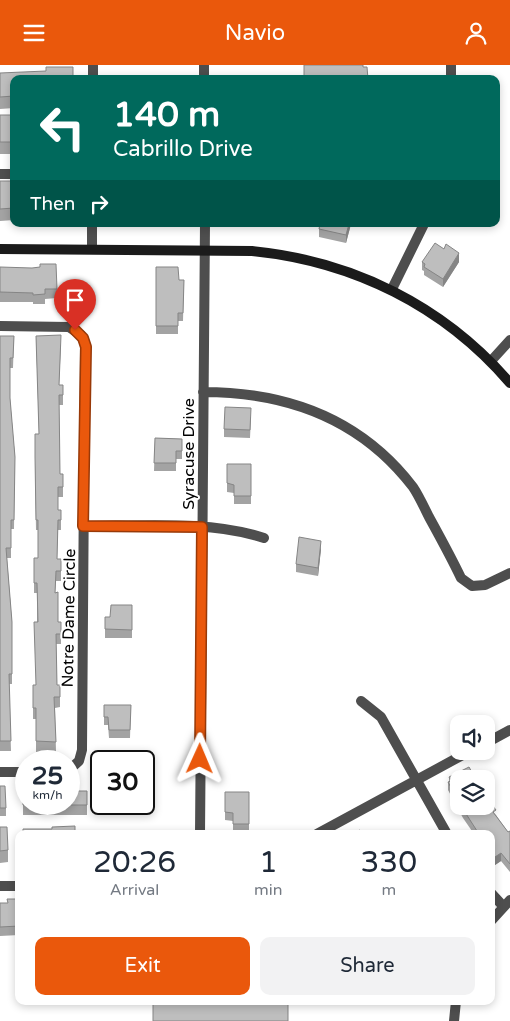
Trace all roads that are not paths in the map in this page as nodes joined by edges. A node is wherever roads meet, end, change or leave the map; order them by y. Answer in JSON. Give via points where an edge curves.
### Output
{"nodes":[{"id":1,"x":92,"y":227,"type":"edge"},
{"id":2,"x":205,"y":227,"type":"edge"},
{"id":3,"x":423,"y":227,"type":"edge"},
{"id":4,"x":0,"y":249,"type":"edge"},
{"id":5,"x":92,"y":249,"type":"junction"},
{"id":6,"x":205,"y":249,"type":"junction"},
{"id":7,"x":392,"y":289,"type":"junction"},
{"id":8,"x":0,"y":326,"type":"edge"},
{"id":9,"x":510,"y":340,"type":"edge"},
{"id":10,"x":491,"y":361,"type":"junction"},
{"id":11,"x":510,"y":383,"type":"edge"},
{"id":12,"x":203,"y":392,"type":"junction"},
{"id":13,"x":83,"y":526,"type":"junction"},
{"id":14,"x":202,"y":527,"type":"junction"},
{"id":15,"x":264,"y":538,"type":"dead end"},
{"id":16,"x":510,"y":573,"type":"edge"},
{"id":17,"x":361,"y":701,"type":"dead end"},
{"id":18,"x":510,"y":730,"type":"edge"},
{"id":19,"x":495,"y":738,"type":"edge"},
{"id":20,"x":80,"y":757,"type":"edge"},
{"id":21,"x":453,"y":760,"type":"edge"},
{"id":22,"x":0,"y":771,"type":"edge"},
{"id":23,"x":15,"y":772,"type":"edge"},
{"id":24,"x":416,"y":780,"type":"junction"},
{"id":25,"x":200,"y":830,"type":"edge"},
{"id":26,"x":324,"y":830,"type":"edge"},
{"id":27,"x":445,"y":830,"type":"edge"},
{"id":28,"x":15,"y":886,"type":"edge"},
{"id":29,"x":0,"y":887,"type":"edge"},
{"id":30,"x":495,"y":896,"type":"edge"},
{"id":31,"x":507,"y":903,"type":"edge"},
{"id":32,"x":495,"y":916,"type":"edge"},
{"id":33,"x":456,"y":1005,"type":"edge"},
{"id":34,"x":454,"y":1021,"type":"edge"}],
"edges":[{"from":1,"to":5,"type":"street"},
{"from":2,"to":6,"type":"street","name":"Syracuse Drive"},
{"from":3,"to":7,"type":"street"},
{"from":4,"to":5,"type":"street"},
{"from":5,"to":6,"type":"street"},
{"from":6,"to":7,"type":"street","via":[[299,257],[342,269]]},
{"from":6,"to":12,"type":"street","name":"Syracuse Drive"},
{"from":7,"to":10,"type":"street","via":[[430,311]]},
{"from":8,"to":13,"type":"street","name":"Notre Dame Circle","via":[[66,326],[78,332],[84,341]]},
{"from":9,"to":10,"type":"street"},
{"from":10,"to":11,"type":"street"},
{"from":12,"to":14,"type":"street","name":"Syracuse Drive"},
{"from":12,"to":16,"type":"street","via":[[275,398],[320,413],[352,431],[379,451],[413,488],[461,578],[472,587],[486,585]]},
{"from":13,"to":14,"type":"street"},
{"from":13,"to":20,"type":"street","name":"Notre Dame Circle"},
{"from":14,"to":15,"type":"street","via":[[242,531]]},
{"from":14,"to":25,"type":"street","name":"Syracuse Drive"},
{"from":17,"to":24,"type":"street","via":[[380,717]]},
{"from":18,"to":19,"type":"street"},
{"from":21,"to":24,"type":"street"},
{"from":22,"to":23,"type":"street"},
{"from":24,"to":26,"type":"street"},
{"from":24,"to":27,"type":"street"},
{"from":28,"to":29,"type":"street"},
{"from":30,"to":31,"type":"street"},
{"from":31,"to":32,"type":"street"},
{"from":33,"to":34,"type":"street"}]}
